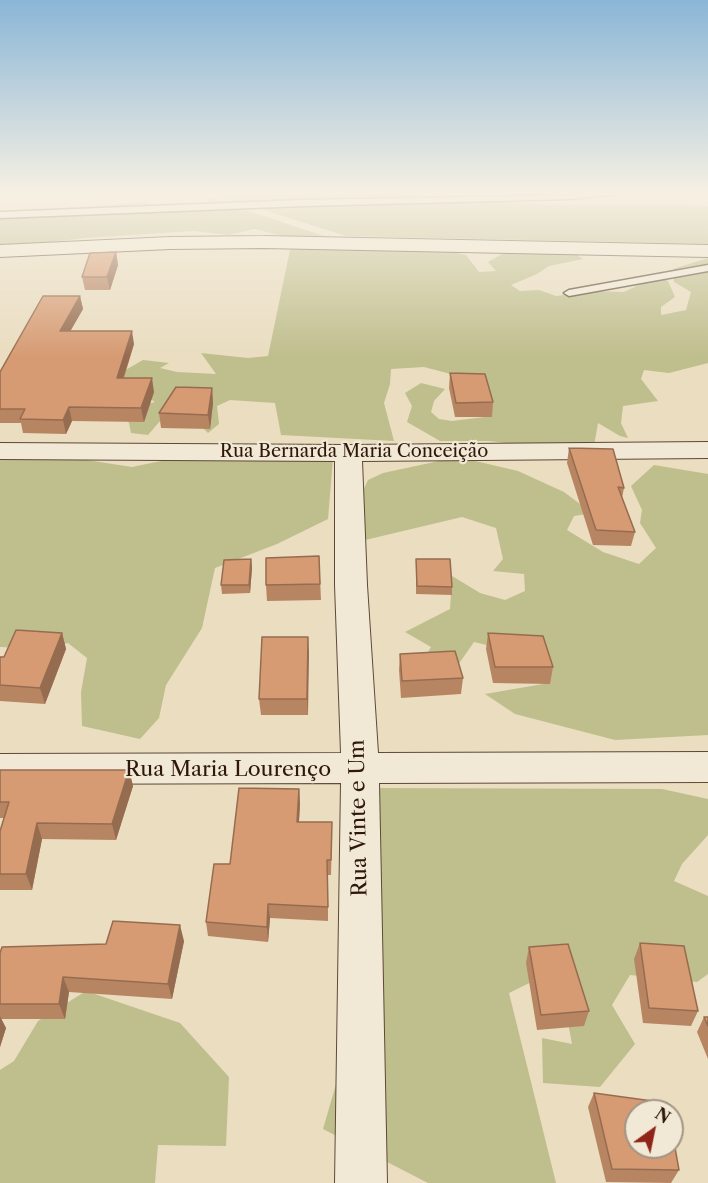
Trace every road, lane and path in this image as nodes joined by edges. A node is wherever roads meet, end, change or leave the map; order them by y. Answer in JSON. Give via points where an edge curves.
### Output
{"nodes":[{"id":1,"x":75,"y":247,"type":"edge"},
{"id":2,"x":521,"y":247,"type":"edge"},
{"id":3,"x":0,"y":251,"type":"edge"},
{"id":4,"x":708,"y":251,"type":"edge"},
{"id":5,"x":708,"y":268,"type":"edge"},
{"id":6,"x":569,"y":293,"type":"dead end"},
{"id":7,"x":708,"y":450,"type":"edge"},
{"id":8,"x":0,"y":451,"type":"edge"},
{"id":9,"x":348,"y":453,"type":"junction"},
{"id":10,"x":708,"y":767,"type":"edge"},
{"id":11,"x":0,"y":769,"type":"edge"},
{"id":12,"x":360,"y":770,"type":"junction"},
{"id":13,"x":361,"y":1183,"type":"edge"}],
"edges":[{"from":1,"to":3,"type":"street"},
{"from":2,"to":4,"type":"street"},
{"from":5,"to":6,"type":"lane"},
{"from":7,"to":9,"type":"street","name":"Rua Bernarda Maria Conceição"},
{"from":8,"to":9,"type":"street","name":"Rua Bernarda Maria Conceição"},
{"from":9,"to":12,"type":"street","name":"Rua Vinte e Um"},
{"from":10,"to":12,"type":"street","name":"Rua Maria Lourenço"},
{"from":11,"to":12,"type":"street","name":"Rua Maria Lourenço"},
{"from":12,"to":13,"type":"street","name":"Rua Vinte e Um"}]}
